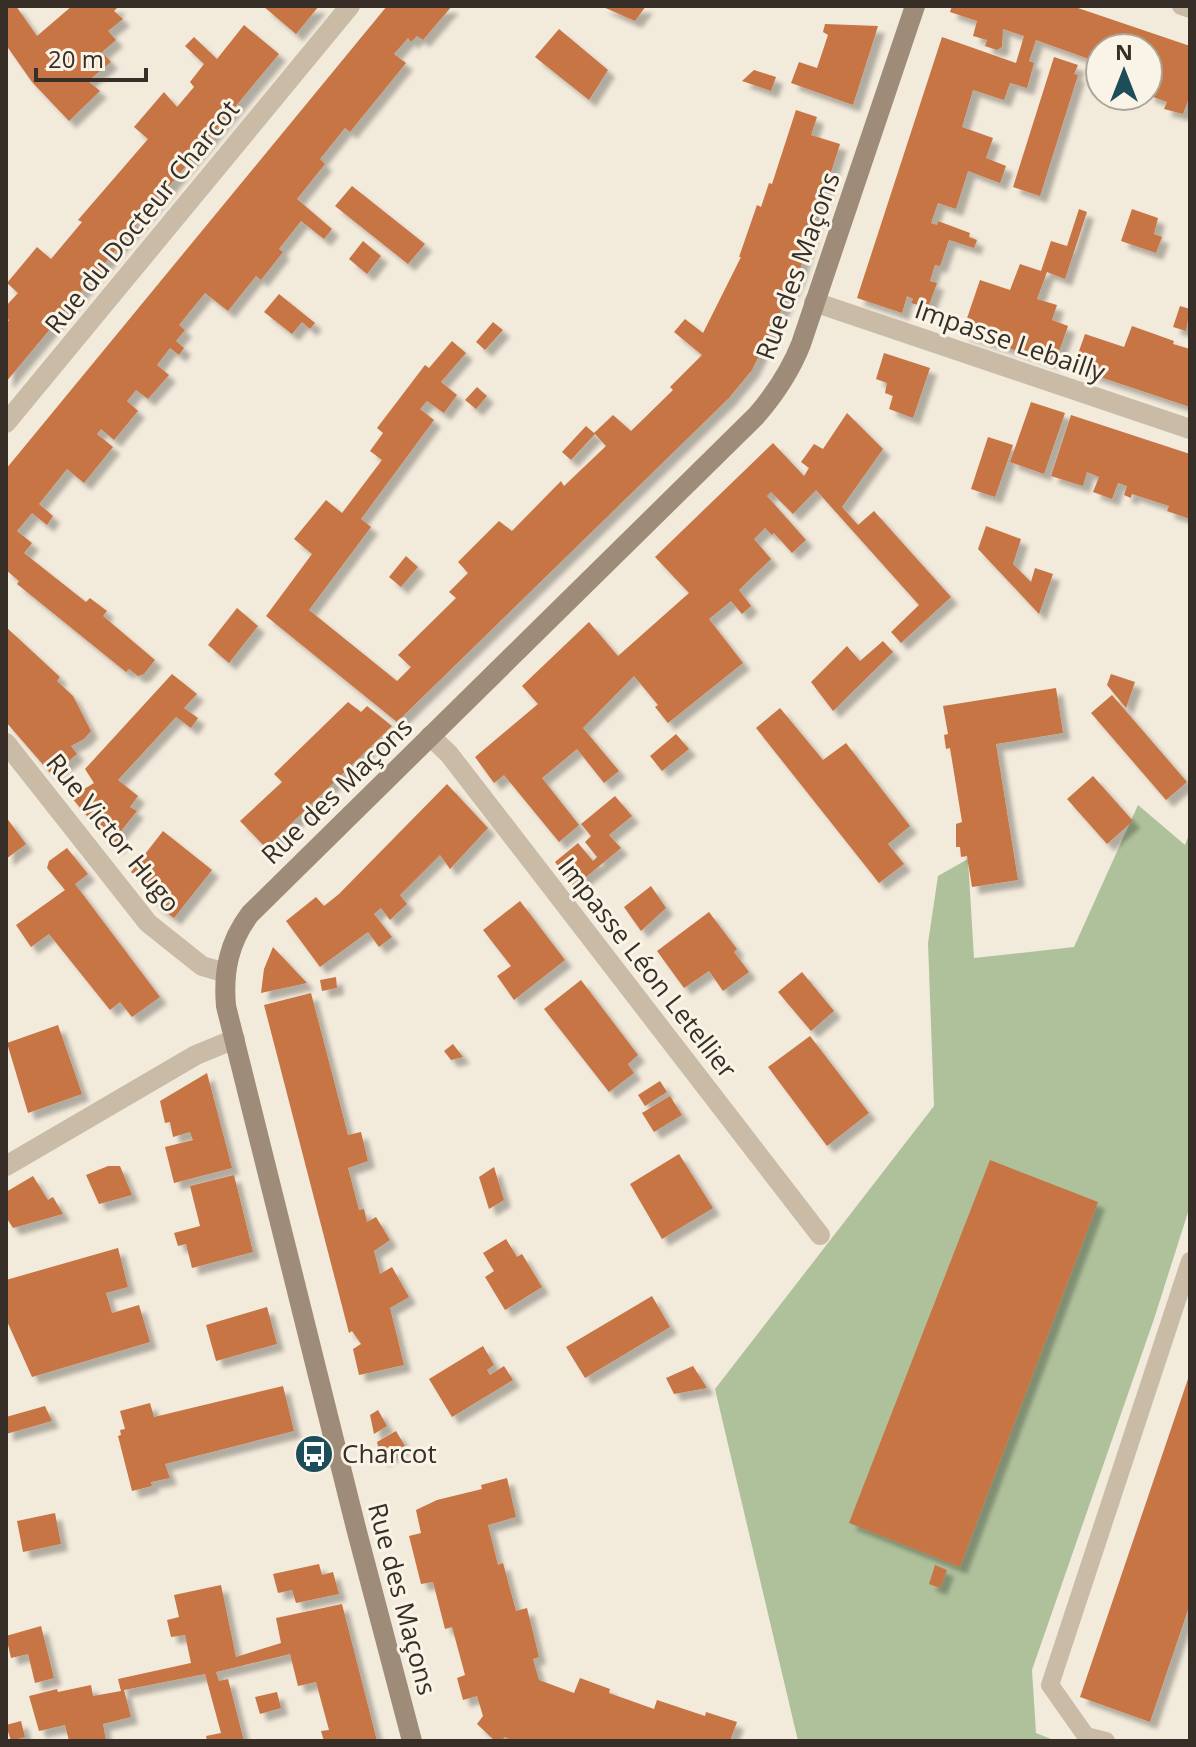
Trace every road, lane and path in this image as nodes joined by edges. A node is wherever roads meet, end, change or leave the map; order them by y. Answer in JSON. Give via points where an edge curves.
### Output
{"nodes":[{"id":1,"x":350,"y":6,"type":"edge"},
{"id":2,"x":915,"y":6,"type":"edge"},
{"id":3,"x":1181,"y":6,"type":"edge"},
{"id":4,"x":1190,"y":9,"type":"edge"},
{"id":5,"x":814,"y":302,"type":"junction"},
{"id":6,"x":6,"y":423,"type":"edge"},
{"id":7,"x":1190,"y":429,"type":"edge"},
{"id":8,"x":430,"y":736,"type":"junction"},
{"id":9,"x":6,"y":743,"type":"edge"},
{"id":10,"x":226,"y":973,"type":"junction"},
{"id":11,"x":235,"y":1039,"type":"junction"},
{"id":12,"x":6,"y":1166,"type":"edge"},
{"id":13,"x":820,"y":1235,"type":"dead end"},
{"id":14,"x":1190,"y":1261,"type":"edge"},
{"id":15,"x":412,"y":1741,"type":"edge"},
{"id":16,"x":1106,"y":1741,"type":"edge"}],
"edges":[{"from":1,"to":6,"type":"street","name":"Rue du Docteur Charcot"},
{"from":2,"to":5,"type":"main road","name":"Rue des Maçons"},
{"from":3,"to":4,"type":"lane"},
{"from":5,"to":7,"type":"street","name":"Impasse Lebailly"},
{"from":5,"to":8,"type":"main road","name":"Rue des Maçons","via":[[793,364],[756,416]]},
{"from":8,"to":10,"type":"main road","name":"Rue des Maçons","via":[[250,914],[230,948]]},
{"from":8,"to":13,"type":"street","name":"Impasse Léon Letellier"},
{"from":9,"to":10,"type":"street","name":"Rue Victor Hugo","via":[[148,923],[202,966]]},
{"from":10,"to":11,"type":"main road","name":"Rue des Maçons","via":[[226,1006]]},
{"from":11,"to":12,"type":"street","via":[[196,1055]]},
{"from":11,"to":15,"type":"main road","name":"Rue des Maçons"},
{"from":14,"to":16,"type":"lane","via":[[1050,1685],[1086,1736]]}]}
